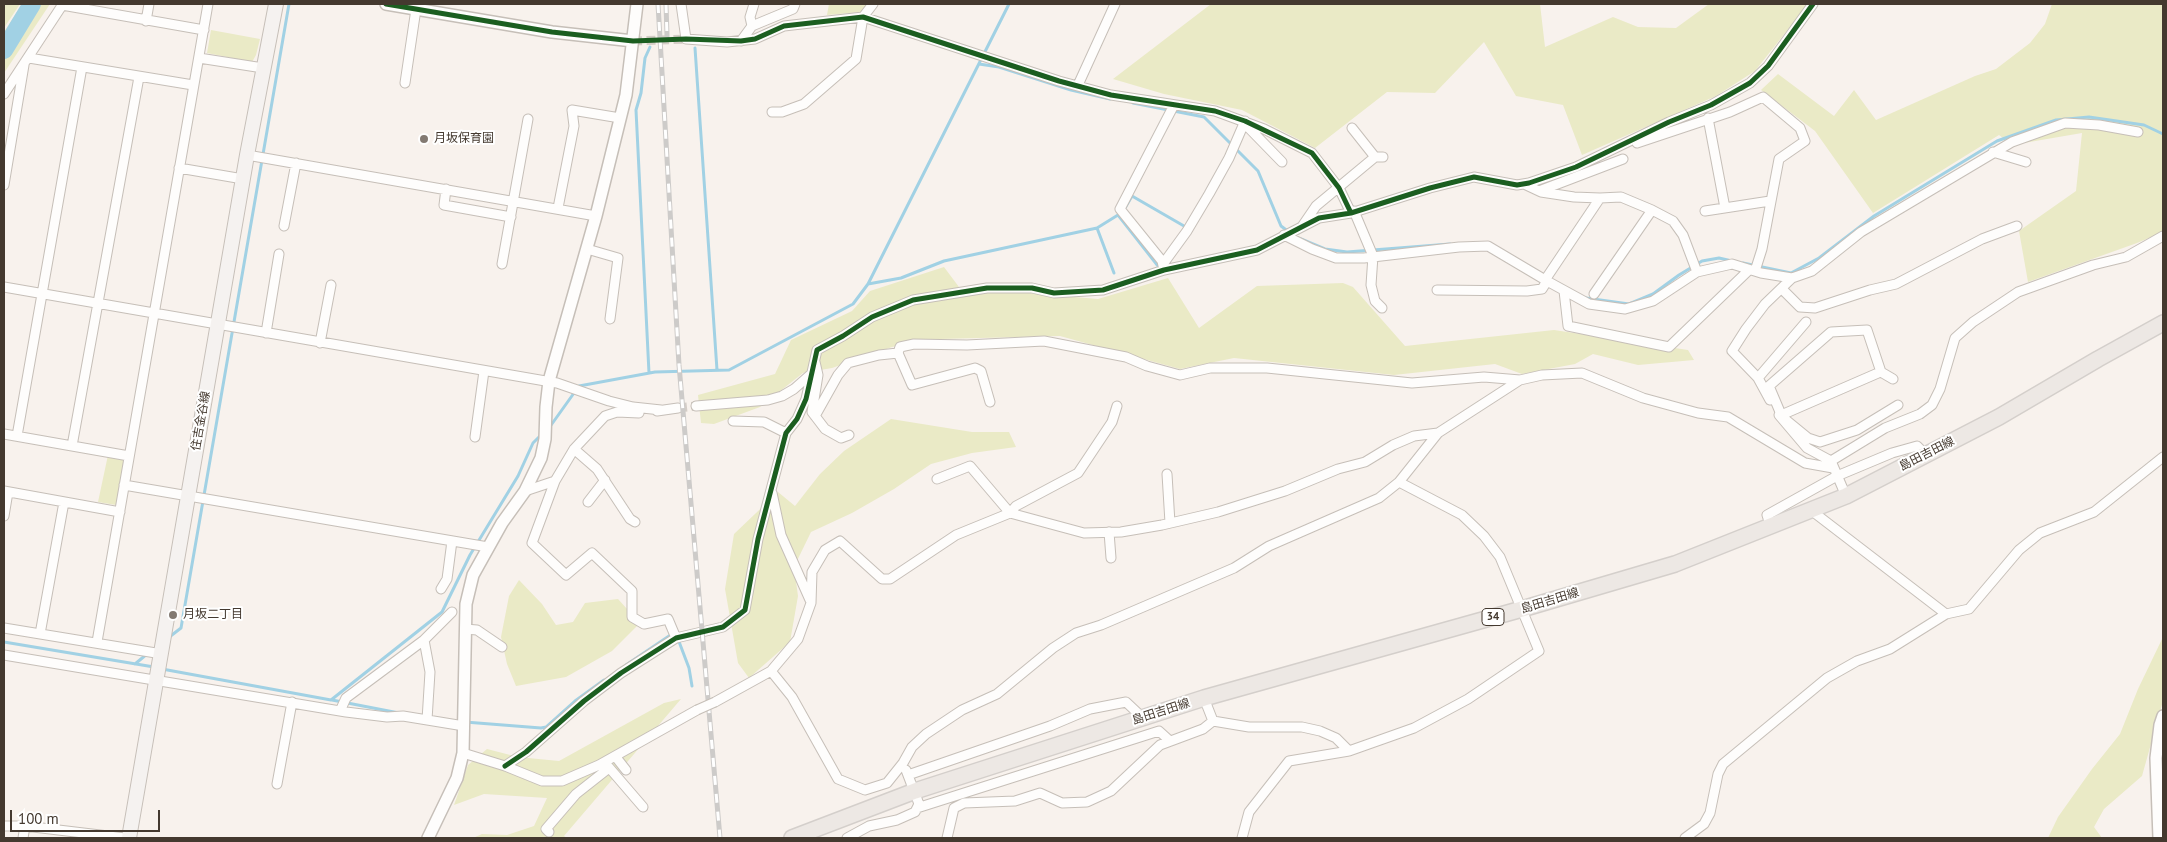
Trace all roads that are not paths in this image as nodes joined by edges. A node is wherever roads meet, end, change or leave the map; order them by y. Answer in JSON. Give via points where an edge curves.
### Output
{"nodes":[{"id":1,"x":62,"y":4,"type":"edge"},
{"id":2,"x":149,"y":4,"type":"edge"},
{"id":3,"x":208,"y":4,"type":"edge"},
{"id":4,"x":276,"y":4,"type":"edge"},
{"id":5,"x":386,"y":4,"type":"edge"},
{"id":6,"x":637,"y":4,"type":"edge"},
{"id":7,"x":681,"y":4,"type":"edge"},
{"id":8,"x":754,"y":4,"type":"edge"},
{"id":9,"x":795,"y":4,"type":"edge"},
{"id":10,"x":873,"y":4,"type":"edge"},
{"id":11,"x":1115,"y":4,"type":"edge"},
{"id":12,"x":1813,"y":4,"type":"edge"},
{"id":13,"x":416,"y":9,"type":"junction"},
{"id":14,"x":863,"y":17,"type":"junction"},
{"id":15,"x":146,"y":21,"type":"junction"},
{"id":16,"x":752,"y":26,"type":"junction"},
{"id":17,"x":204,"y":30,"type":"junction"},
{"id":18,"x":633,"y":41,"type":"junction"},
{"id":19,"x":741,"y":41,"type":"junction"},
{"id":20,"x":199,"y":58,"type":"junction"},
{"id":21,"x":26,"y":61,"type":"junction"},
{"id":22,"x":82,"y":67,"type":"junction"},
{"id":23,"x":263,"y":68,"type":"junction"},
{"id":24,"x":139,"y":77,"type":"junction"},
{"id":25,"x":405,"y":83,"type":"dead end"},
{"id":26,"x":194,"y":85,"type":"junction"},
{"id":27,"x":1078,"y":86,"type":"junction"},
{"id":28,"x":4,"y":94,"type":"edge"},
{"id":29,"x":1174,"y":105,"type":"junction"},
{"id":30,"x":772,"y":112,"type":"dead end"},
{"id":31,"x":620,"y":118,"type":"junction"},
{"id":32,"x":1708,"y":118,"type":"junction"},
{"id":33,"x":528,"y":119,"type":"dead end"},
{"id":34,"x":1244,"y":122,"type":"junction"},
{"id":35,"x":1352,"y":128,"type":"dead end"},
{"id":36,"x":2138,"y":132,"type":"dead end"},
{"id":37,"x":1629,"y":141,"type":"junction"},
{"id":38,"x":1993,"y":152,"type":"junction"},
{"id":39,"x":252,"y":156,"type":"junction"},
{"id":40,"x":1623,"y":159,"type":"dead end"},
{"id":41,"x":1282,"y":162,"type":"dead end"},
{"id":42,"x":2026,"y":162,"type":"dead end"},
{"id":43,"x":296,"y":163,"type":"junction"},
{"id":44,"x":179,"y":168,"type":"junction"},
{"id":45,"x":243,"y":179,"type":"junction"},
{"id":46,"x":4,"y":184,"type":"edge"},
{"id":47,"x":1524,"y":184,"type":"junction"},
{"id":48,"x":1339,"y":188,"type":"junction"},
{"id":49,"x":446,"y":190,"type":"junction"},
{"id":50,"x":1539,"y":191,"type":"junction"},
{"id":51,"x":1600,"y":198,"type":"junction"},
{"id":52,"x":513,"y":201,"type":"junction"},
{"id":53,"x":1770,"y":201,"type":"junction"},
{"id":54,"x":558,"y":208,"type":"junction"},
{"id":55,"x":1724,"y":208,"type":"junction"},
{"id":56,"x":1652,"y":210,"type":"junction"},
{"id":57,"x":1352,"y":212,"type":"junction"},
{"id":58,"x":1705,"y":212,"type":"dead end"},
{"id":59,"x":596,"y":216,"type":"junction"},
{"id":60,"x":510,"y":217,"type":"junction"},
{"id":61,"x":284,"y":226,"type":"dead end"},
{"id":62,"x":2017,"y":226,"type":"dead end"},
{"id":63,"x":1299,"y":228,"type":"junction"},
{"id":64,"x":1285,"y":234,"type":"junction"},
{"id":65,"x":2163,"y":236,"type":"edge"},
{"id":66,"x":587,"y":249,"type":"junction"},
{"id":67,"x":279,"y":254,"type":"dead end"},
{"id":68,"x":1373,"y":255,"type":"junction"},
{"id":69,"x":502,"y":264,"type":"dead end"},
{"id":70,"x":1164,"y":267,"type":"junction"},
{"id":71,"x":1753,"y":270,"type":"junction"},
{"id":72,"x":1697,"y":271,"type":"junction"},
{"id":73,"x":1792,"y":278,"type":"junction"},
{"id":74,"x":1545,"y":280,"type":"junction"},
{"id":75,"x":331,"y":285,"type":"dead end"},
{"id":76,"x":4,"y":287,"type":"edge"},
{"id":77,"x":1782,"y":289,"type":"junction"},
{"id":78,"x":1437,"y":290,"type":"dead end"},
{"id":79,"x":1564,"y":291,"type":"junction"},
{"id":80,"x":42,"y":293,"type":"junction"},
{"id":81,"x":1594,"y":294,"type":"dead end"},
{"id":82,"x":98,"y":304,"type":"junction"},
{"id":83,"x":1382,"y":308,"type":"dead end"},
{"id":84,"x":154,"y":314,"type":"junction"},
{"id":85,"x":610,"y":319,"type":"dead end"},
{"id":86,"x":1806,"y":322,"type":"dead end"},
{"id":87,"x":2163,"y":323,"type":"edge"},
{"id":88,"x":222,"y":326,"type":"junction"},
{"id":89,"x":266,"y":333,"type":"junction"},
{"id":90,"x":320,"y":343,"type":"junction"},
{"id":91,"x":898,"y":353,"type":"junction"},
{"id":92,"x":814,"y":360,"type":"junction"},
{"id":93,"x":484,"y":371,"type":"junction"},
{"id":94,"x":1881,"y":372,"type":"junction"},
{"id":95,"x":811,"y":374,"type":"junction"},
{"id":96,"x":1758,"y":378,"type":"junction"},
{"id":97,"x":1894,"y":379,"type":"dead end"},
{"id":98,"x":1520,"y":380,"type":"junction"},
{"id":99,"x":550,"y":382,"type":"junction"},
{"id":100,"x":990,"y":402,"type":"dead end"},
{"id":101,"x":1898,"y":405,"type":"dead end"},
{"id":102,"x":696,"y":406,"type":"tunnel mouth"},
{"id":103,"x":1118,"y":406,"type":"dead end"},
{"id":104,"x":678,"y":408,"type":"tunnel mouth"},
{"id":105,"x":661,"y":410,"type":"junction"},
{"id":106,"x":815,"y":416,"type":"junction"},
{"id":107,"x":1782,"y":418,"type":"junction"},
{"id":108,"x":733,"y":422,"type":"dead end"},
{"id":109,"x":786,"y":433,"type":"junction"},
{"id":110,"x":1438,"y":433,"type":"junction"},
{"id":111,"x":4,"y":434,"type":"edge"},
{"id":112,"x":848,"y":435,"type":"dead end"},
{"id":113,"x":17,"y":436,"type":"junction"},
{"id":114,"x":474,"y":437,"type":"dead end"},
{"id":115,"x":72,"y":446,"type":"junction"},
{"id":116,"x":574,"y":449,"type":"junction"},
{"id":117,"x":1926,"y":455,"type":"junction"},
{"id":118,"x":129,"y":456,"type":"junction"},
{"id":119,"x":2163,"y":457,"type":"edge"},
{"id":120,"x":1835,"y":471,"type":"junction"},
{"id":121,"x":1167,"y":474,"type":"dead end"},
{"id":122,"x":937,"y":479,"type":"dead end"},
{"id":123,"x":605,"y":480,"type":"junction"},
{"id":124,"x":555,"y":481,"type":"junction"},
{"id":125,"x":1399,"y":482,"type":"junction"},
{"id":126,"x":124,"y":485,"type":"junction"},
{"id":127,"x":6,"y":491,"type":"edge"},
{"id":128,"x":525,"y":491,"type":"junction"},
{"id":129,"x":771,"y":491,"type":"junction"},
{"id":130,"x":1845,"y":494,"type":"junction"},
{"id":131,"x":192,"y":497,"type":"junction"},
{"id":132,"x":64,"y":502,"type":"junction"},
{"id":133,"x":588,"y":502,"type":"dead end"},
{"id":134,"x":1812,"y":511,"type":"junction"},
{"id":135,"x":120,"y":512,"type":"junction"},
{"id":136,"x":1010,"y":513,"type":"junction"},
{"id":137,"x":4,"y":516,"type":"edge"},
{"id":138,"x":635,"y":522,"type":"dead end"},
{"id":139,"x":1170,"y":523,"type":"junction"},
{"id":140,"x":1771,"y":526,"type":"junction"},
{"id":141,"x":1109,"y":532,"type":"junction"},
{"id":142,"x":452,"y":541,"type":"junction"},
{"id":143,"x":486,"y":546,"type":"junction"},
{"id":144,"x":1111,"y":558,"type":"dead end"},
{"id":145,"x":441,"y":589,"type":"dead end"},
{"id":146,"x":811,"y":603,"type":"junction"},
{"id":147,"x":1522,"y":609,"type":"junction"},
{"id":148,"x":452,"y":612,"type":"dead end"},
{"id":149,"x":1946,"y":614,"type":"junction"},
{"id":150,"x":4,"y":628,"type":"edge"},
{"id":151,"x":465,"y":629,"type":"junction"},
{"id":152,"x":40,"y":634,"type":"junction"},
{"id":153,"x":677,"y":636,"type":"junction"},
{"id":154,"x":424,"y":640,"type":"junction"},
{"id":155,"x":97,"y":642,"type":"junction"},
{"id":156,"x":502,"y":647,"type":"dead end"},
{"id":157,"x":4,"y":655,"type":"edge"},
{"id":158,"x":157,"y":661,"type":"junction"},
{"id":159,"x":771,"y":671,"type":"junction"},
{"id":160,"x":1204,"y":698,"type":"junction"},
{"id":161,"x":292,"y":702,"type":"junction"},
{"id":162,"x":340,"y":710,"type":"junction"},
{"id":163,"x":427,"y":716,"type":"junction"},
{"id":164,"x":2163,"y":716,"type":"edge"},
{"id":165,"x":1143,"y":718,"type":"junction"},
{"id":166,"x":1213,"y":721,"type":"junction"},
{"id":167,"x":464,"y":722,"type":"junction"},
{"id":168,"x":1170,"y":741,"type":"junction"},
{"id":169,"x":1349,"y":750,"type":"junction"},
{"id":170,"x":463,"y":753,"type":"junction"},
{"id":171,"x":615,"y":756,"type":"junction"},
{"id":172,"x":903,"y":763,"type":"junction"},
{"id":173,"x":607,"y":765,"type":"junction"},
{"id":174,"x":504,"y":766,"type":"junction"},
{"id":175,"x":626,"y":770,"type":"dead end"},
{"id":176,"x":908,"y":775,"type":"junction"},
{"id":177,"x":277,"y":784,"type":"dead end"},
{"id":178,"x":914,"y":791,"type":"junction"},
{"id":179,"x":644,"y":807,"type":"dead end"},
{"id":180,"x":918,"y":808,"type":"junction"},
{"id":181,"x":4,"y":826,"type":"edge"},
{"id":182,"x":24,"y":826,"type":"junction"},
{"id":183,"x":549,"y":832,"type":"dead end"},
{"id":184,"x":23,"y":838,"type":"edge"},
{"id":185,"x":125,"y":838,"type":"edge"},
{"id":186,"x":129,"y":838,"type":"edge"},
{"id":187,"x":428,"y":838,"type":"edge"},
{"id":188,"x":792,"y":838,"type":"edge"},
{"id":189,"x":846,"y":838,"type":"edge"},
{"id":190,"x":947,"y":838,"type":"edge"},
{"id":191,"x":1242,"y":838,"type":"edge"},
{"id":192,"x":1685,"y":838,"type":"edge"},
{"id":193,"x":2159,"y":838,"type":"edge"}],
"edges":[{"from":1,"to":15,"type":"street"},
{"from":1,"to":21,"type":"street"},
{"from":2,"to":15,"type":"street"},
{"from":3,"to":17,"type":"street"},
{"from":4,"to":23,"type":"main road","name":"住吉金谷線"},
{"from":5,"to":13,"type":"street"},
{"from":6,"to":18,"type":"street"},
{"from":7,"to":19,"type":"street","via":[[686,39]]},
{"from":8,"to":16,"type":"street","via":[[750,17]]},
{"from":9,"to":16,"type":"street","via":[[793,10]]},
{"from":10,"to":14,"type":"street"},
{"from":11,"to":27,"type":"street"},
{"from":12,"to":37,"type":"street","via":[[1768,66],[1750,83],[1711,105]]},
{"from":13,"to":18,"type":"street","via":[[552,32]]},
{"from":13,"to":25,"type":"street"},
{"from":14,"to":19,"type":"street","via":[[784,26],[755,39]]},
{"from":14,"to":27,"type":"street"},
{"from":14,"to":30,"type":"street","via":[[856,59],[804,104]]},
{"from":15,"to":17,"type":"street"},
{"from":16,"to":19,"type":"street"},
{"from":17,"to":20,"type":"street"},
{"from":18,"to":31,"type":"street"},
{"from":20,"to":23,"type":"street"},
{"from":20,"to":26,"type":"street"},
{"from":21,"to":22,"type":"street"},
{"from":21,"to":28,"type":"street"},
{"from":21,"to":46,"type":"street"},
{"from":22,"to":24,"type":"street"},
{"from":22,"to":80,"type":"street"},
{"from":23,"to":39,"type":"main road","name":"住吉金谷線"},
{"from":24,"to":26,"type":"street"},
{"from":24,"to":82,"type":"street"},
{"from":26,"to":44,"type":"street"},
{"from":27,"to":29,"type":"street"},
{"from":29,"to":34,"type":"street","via":[[1215,110]]},
{"from":29,"to":70,"type":"street","via":[[1123,213]]},
{"from":31,"to":54,"type":"street","via":[[572,110],[574,126]]},
{"from":31,"to":59,"type":"street"},
{"from":32,"to":37,"type":"street","via":[[1635,144]]},
{"from":32,"to":53,"type":"street","via":[[1763,97],[1800,128],[1805,140],[1780,159]]},
{"from":32,"to":55,"type":"street"},
{"from":33,"to":52,"type":"street"},
{"from":34,"to":41,"type":"street"},
{"from":34,"to":48,"type":"street","via":[[1312,153]]},
{"from":34,"to":70,"type":"street","via":[[1231,153]]},
{"from":35,"to":48,"type":"street","via":[[1379,157]]},
{"from":36,"to":38,"type":"street","via":[[2065,123]]},
{"from":37,"to":47,"type":"street","via":[[1576,167]]},
{"from":38,"to":42,"type":"street"},
{"from":38,"to":73,"type":"street","via":[[1861,232],[1812,271]]},
{"from":39,"to":43,"type":"street"},
{"from":39,"to":45,"type":"main road","name":"住吉金谷線"},
{"from":40,"to":50,"type":"street"},
{"from":43,"to":49,"type":"street"},
{"from":43,"to":61,"type":"street"},
{"from":44,"to":45,"type":"street"},
{"from":44,"to":84,"type":"street"},
{"from":45,"to":88,"type":"main road","name":"住吉金谷線"},
{"from":47,"to":50,"type":"street"},
{"from":47,"to":57,"type":"street","via":[[1474,177]]},
{"from":48,"to":57,"type":"street"},
{"from":48,"to":63,"type":"street","via":[[1316,206]]},
{"from":49,"to":52,"type":"street"},
{"from":49,"to":60,"type":"street","via":[[444,205]]},
{"from":50,"to":51,"type":"street"},
{"from":51,"to":56,"type":"street","via":[[1621,197]]},
{"from":51,"to":74,"type":"street"},
{"from":52,"to":54,"type":"street"},
{"from":52,"to":60,"type":"street"},
{"from":53,"to":55,"type":"street"},
{"from":53,"to":71,"type":"street","via":[[1759,260]]},
{"from":54,"to":59,"type":"street"},
{"from":55,"to":58,"type":"street"},
{"from":56,"to":72,"type":"street","via":[[1673,221],[1683,234]]},
{"from":56,"to":81,"type":"street"},
{"from":57,"to":63,"type":"street","via":[[1319,218]]},
{"from":57,"to":68,"type":"street"},
{"from":59,"to":66,"type":"street"},
{"from":60,"to":69,"type":"street"},
{"from":62,"to":77,"type":"street","via":[[1982,239],[1896,284],[1815,308],[1800,307]]},
{"from":63,"to":64,"type":"street"},
{"from":64,"to":68,"type":"street","via":[[1312,250],[1336,258]]},
{"from":64,"to":70,"type":"street","via":[[1257,250]]},
{"from":65,"to":120,"type":"street","via":[[2126,257],[2018,292],[1974,322],[1955,338],[1932,405],[1920,414],[1885,428]]},
{"from":66,"to":85,"type":"street","via":[[618,258]]},
{"from":66,"to":99,"type":"street"},
{"from":67,"to":89,"type":"street"},
{"from":68,"to":74,"type":"street","via":[[1488,246]]},
{"from":68,"to":83,"type":"street","via":[[1371,285],[1375,301]]},
{"from":70,"to":92,"type":"street","via":[[1103,290],[1054,293],[1032,288],[987,288],[913,300],[872,317],[817,350]]},
{"from":71,"to":72,"type":"street","via":[[1732,264]]},
{"from":71,"to":73,"type":"street"},
{"from":71,"to":79,"type":"street","via":[[1670,347],[1568,326]]},
{"from":72,"to":79,"type":"street","via":[[1653,301],[1625,309],[1589,304]]},
{"from":73,"to":77,"type":"street"},
{"from":74,"to":78,"type":"street","via":[[1542,290]]},
{"from":74,"to":79,"type":"street"},
{"from":75,"to":90,"type":"street"},
{"from":76,"to":80,"type":"street"},
{"from":77,"to":96,"type":"street","via":[[1766,304],[1732,351]]},
{"from":80,"to":82,"type":"street"},
{"from":80,"to":113,"type":"street"},
{"from":82,"to":84,"type":"street"},
{"from":82,"to":115,"type":"street"},
{"from":84,"to":88,"type":"street"},
{"from":84,"to":118,"type":"street"},
{"from":86,"to":96,"type":"street"},
{"from":87,"to":117,"type":"main road","name":"島田吉田線","number":"34"},
{"from":88,"to":89,"type":"street"},
{"from":88,"to":131,"type":"main road","name":"住吉金谷線"},
{"from":89,"to":90,"type":"street"},
{"from":90,"to":93,"type":"street"},
{"from":91,"to":98,"type":"street","via":[[900,347],[914,344],[1044,341],[1126,357],[1180,375],[1210,368],[1267,368],[1412,383],[1484,377]]},
{"from":91,"to":100,"type":"street","via":[[912,385],[975,368],[981,371]]},
{"from":91,"to":106,"type":"street","via":[[848,363]]},
{"from":92,"to":95,"type":"street"},
{"from":92,"to":106,"type":"street","via":[[818,375],[812,412]]},
{"from":93,"to":99,"type":"street"},
{"from":93,"to":114,"type":"street"},
{"from":94,"to":97,"type":"street"},
{"from":94,"to":107,"type":"street","via":[[1786,413]]},
{"from":94,"to":107,"type":"street","via":[[1867,330],[1831,332],[1769,386]]},
{"from":95,"to":102,"type":"street","via":[[794,389],[768,400]]},
{"from":95,"to":109,"type":"street","via":[[806,399]]},
{"from":96,"to":107,"type":"street"},
{"from":98,"to":110,"type":"street"},
{"from":98,"to":120,"type":"street","via":[[1542,375],[1582,373],[1643,398],[1698,413],[1728,417],[1805,463]]},
{"from":99,"to":105,"type":"street","via":[[609,401]]},
{"from":99,"to":128,"type":"street","via":[[545,439]]},
{"from":101,"to":107,"type":"street","via":[[1857,430],[1820,442],[1808,438]]},
{"from":103,"to":136,"type":"street","via":[[1112,422],[1078,473],[1016,506]]},
{"from":104,"to":105,"type":"street"},
{"from":105,"to":116,"type":"street","via":[[617,412],[605,416]]},
{"from":106,"to":112,"type":"street","via":[[825,429],[841,438]]},
{"from":107,"to":120,"type":"street","via":[[1807,448]]},
{"from":108,"to":109,"type":"street","via":[[764,422]]},
{"from":109,"to":129,"type":"street"},
{"from":110,"to":125,"type":"street"},
{"from":110,"to":139,"type":"street","via":[[1414,436],[1365,462],[1338,469],[1285,491]]},
{"from":111,"to":113,"type":"street"},
{"from":113,"to":115,"type":"street"},
{"from":115,"to":118,"type":"street"},
{"from":116,"to":123,"type":"street"},
{"from":116,"to":124,"type":"street"},
{"from":117,"to":120,"type":"street","via":[[1917,446]]},
{"from":117,"to":130,"type":"main road","name":"島田吉田線","number":"34"},
{"from":118,"to":126,"type":"street"},
{"from":119,"to":149,"type":"street","via":[[2094,512],[2040,532],[2019,550],[1969,610]]},
{"from":120,"to":130,"type":"street"},
{"from":120,"to":140,"type":"street","via":[[1767,515]]},
{"from":121,"to":139,"type":"street"},
{"from":122,"to":136,"type":"street","via":[[970,466]]},
{"from":123,"to":133,"type":"street"},
{"from":123,"to":138,"type":"street"},
{"from":124,"to":128,"type":"street"},
{"from":124,"to":153,"type":"street","via":[[532,543],[566,575],[592,553],[632,592],[632,617],[644,624],[668,619]]},
{"from":125,"to":147,"type":"street","via":[[1462,515],[1484,536],[1500,557]]},
{"from":125,"to":172,"type":"street","via":[[1379,498],[1269,546],[1234,568],[1076,633],[997,694],[962,710],[926,734],[912,747]]},
{"from":126,"to":131,"type":"street"},
{"from":126,"to":135,"type":"street"},
{"from":127,"to":132,"type":"street"},
{"from":127,"to":137,"type":"street"},
{"from":128,"to":143,"type":"street"},
{"from":129,"to":146,"type":"street","via":[[781,535]]},
{"from":129,"to":153,"type":"street","via":[[744,610],[723,627]]},
{"from":130,"to":134,"type":"main road","name":"島田吉田線","number":"34"},
{"from":131,"to":142,"type":"street"},
{"from":131,"to":158,"type":"main road","name":"住吉金谷線"},
{"from":132,"to":135,"type":"street"},
{"from":132,"to":152,"type":"street"},
{"from":134,"to":140,"type":"main road","name":"島田吉田線","number":"34"},
{"from":134,"to":149,"type":"street"},
{"from":135,"to":155,"type":"street"},
{"from":136,"to":141,"type":"street","via":[[1084,532]]},
{"from":136,"to":146,"type":"street","via":[[956,535],[890,579],[882,579],[840,541],[824,550],[812,572]]},
{"from":139,"to":141,"type":"street"},
{"from":140,"to":147,"type":"main road","name":"島田吉田線","number":"34","via":[[1674,564]]},
{"from":141,"to":144,"type":"street"},
{"from":142,"to":143,"type":"street"},
{"from":142,"to":145,"type":"street","via":[[447,579]]},
{"from":143,"to":151,"type":"street","via":[[473,575],[466,604]]},
{"from":146,"to":159,"type":"street","via":[[798,639]]},
{"from":147,"to":160,"type":"main road","name":"島田吉田線","number":"34"},
{"from":147,"to":169,"type":"street","via":[[1539,651],[1468,699],[1414,728]]},
{"from":148,"to":154,"type":"street"},
{"from":149,"to":192,"type":"street","via":[[1890,649],[1857,661],[1827,678],[1734,754],[1718,774],[1710,813],[1704,824]]},
{"from":150,"to":152,"type":"street"},
{"from":151,"to":156,"type":"street","via":[[477,630]]},
{"from":151,"to":167,"type":"street"},
{"from":152,"to":155,"type":"street"},
{"from":153,"to":174,"type":"street","via":[[621,673],[526,752]]},
{"from":154,"to":162,"type":"street","via":[[346,698]]},
{"from":154,"to":163,"type":"street","via":[[430,672]]},
{"from":155,"to":158,"type":"street"},
{"from":157,"to":158,"type":"street"},
{"from":158,"to":161,"type":"street"},
{"from":158,"to":186,"type":"main road","name":"住吉金谷線"},
{"from":159,"to":171,"type":"street","bridge":true},
{"from":159,"to":172,"type":"street","via":[[792,697],[838,779],[865,790],[887,783]]},
{"from":160,"to":165,"type":"main road","name":"島田吉田線","number":"34"},
{"from":160,"to":166,"type":"street"},
{"from":161,"to":162,"type":"street"},
{"from":161,"to":177,"type":"street"},
{"from":162,"to":163,"type":"street"},
{"from":163,"to":167,"type":"street"},
{"from":164,"to":193,"type":"street","via":[[2156,758]]},
{"from":165,"to":176,"type":"street","via":[[1126,702],[1090,709]]},
{"from":165,"to":178,"type":"main road","name":"島田吉田線","number":"34"},
{"from":166,"to":168,"type":"street","via":[[1202,729]]},
{"from":166,"to":169,"type":"street","via":[[1249,727],[1302,727],[1336,738]]},
{"from":167,"to":170,"type":"street"},
{"from":168,"to":180,"type":"street","via":[[1158,731]]},
{"from":168,"to":190,"type":"street","via":[[1160,745],[1110,790],[1087,802],[1062,803],[1040,793],[1014,801],[964,803],[954,808]]},
{"from":169,"to":191,"type":"street","via":[[1289,761],[1249,812]]},
{"from":170,"to":174,"type":"street"},
{"from":170,"to":187,"type":"street","via":[[457,778]]},
{"from":171,"to":173,"type":"street"},
{"from":171,"to":175,"type":"street"},
{"from":172,"to":176,"type":"street"},
{"from":173,"to":174,"type":"street","via":[[562,781],[542,781]]},
{"from":173,"to":179,"type":"street"},
{"from":173,"to":183,"type":"street","via":[[576,794],[546,829]]},
{"from":176,"to":178,"type":"street"},
{"from":178,"to":180,"type":"street"},
{"from":178,"to":188,"type":"main road","name":"島田吉田線","number":"34"},
{"from":180,"to":189,"type":"street","via":[[897,820],[869,826]]},
{"from":181,"to":182,"type":"street"},
{"from":182,"to":184,"type":"street"},
{"from":182,"to":185,"type":"street"}]}
